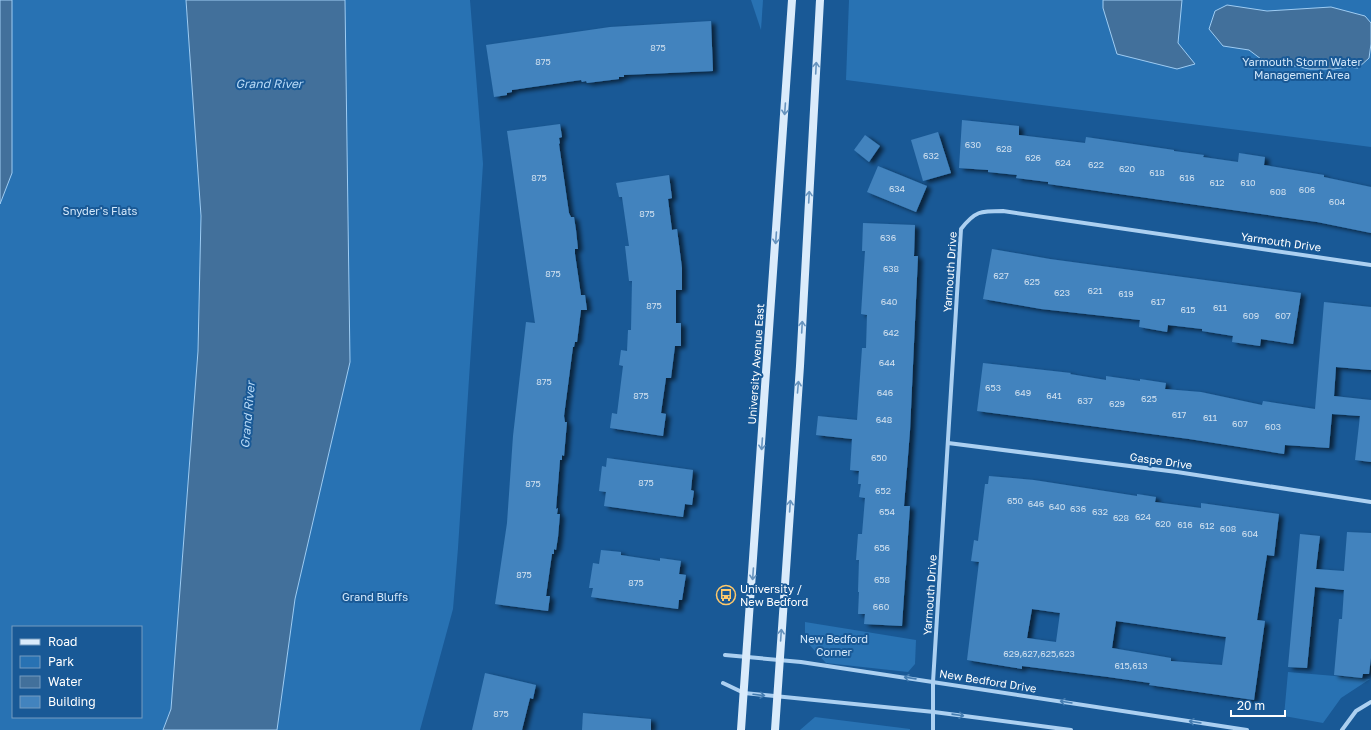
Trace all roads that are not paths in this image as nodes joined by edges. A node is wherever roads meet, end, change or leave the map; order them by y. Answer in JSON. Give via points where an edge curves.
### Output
{"nodes":[{"id":1,"x":792,"y":0,"type":"edge"},
{"id":2,"x":820,"y":0,"type":"edge"},
{"id":3,"x":1371,"y":265,"type":"edge"},
{"id":4,"x":948,"y":443,"type":"junction"},
{"id":5,"x":1371,"y":502,"type":"edge"},
{"id":6,"x":725,"y":655,"type":"dead end"},
{"id":7,"x":747,"y":656,"type":"junction"},
{"id":8,"x":779,"y":660,"type":"junction"},
{"id":9,"x":933,"y":682,"type":"junction"},
{"id":10,"x":723,"y":683,"type":"dead end"},
{"id":11,"x":744,"y":694,"type":"junction"},
{"id":12,"x":777,"y":697,"type":"junction"},
{"id":13,"x":1371,"y":702,"type":"edge"},
{"id":14,"x":934,"y":712,"type":"junction"},
{"id":15,"x":741,"y":730,"type":"edge"},
{"id":16,"x":775,"y":730,"type":"edge"},
{"id":17,"x":933,"y":730,"type":"edge"},
{"id":18,"x":1071,"y":730,"type":"edge"},
{"id":19,"x":1247,"y":730,"type":"edge"},
{"id":20,"x":1342,"y":730,"type":"edge"}],
"edges":[{"from":1,"to":7,"type":"main road","name":"University Avenue East","one_way":true},
{"from":8,"to":2,"type":"main road","one_way":true,"via":[[800,366]]},
{"from":3,"to":4,"type":"street","name":"Yarmouth Drive","via":[[1003,212],[987,211],[972,216],[961,230]]},
{"from":4,"to":5,"type":"street","name":"Gaspe Drive","via":[[1177,472]]},
{"from":4,"to":9,"type":"street","name":"Yarmouth Drive"},
{"from":6,"to":7,"type":"street","name":"New Bedford Drive"},
{"from":7,"to":8,"type":"street","name":"New Bedford Drive"},
{"from":7,"to":11,"type":"main road","name":"University Avenue East"},
{"from":9,"to":8,"type":"street","name":"New Bedford Drive","one_way":true},
{"from":8,"to":12,"type":"main road"},
{"from":9,"to":14,"type":"street","name":"Yarmouth Drive"},
{"from":19,"to":9,"type":"street","name":"New Bedford Drive","one_way":true},
{"from":10,"to":11,"type":"street"},
{"from":11,"to":12,"type":"street","one_way":true},
{"from":11,"to":15,"type":"main road","name":"University Avenue East"},
{"from":12,"to":14,"type":"street"},
{"from":12,"to":16,"type":"main road"},
{"from":13,"to":20,"type":"street","via":[[1356,711]]},
{"from":14,"to":17,"type":"street","name":"Yarmouth Drive"},
{"from":14,"to":18,"type":"street","one_way":true}]}
